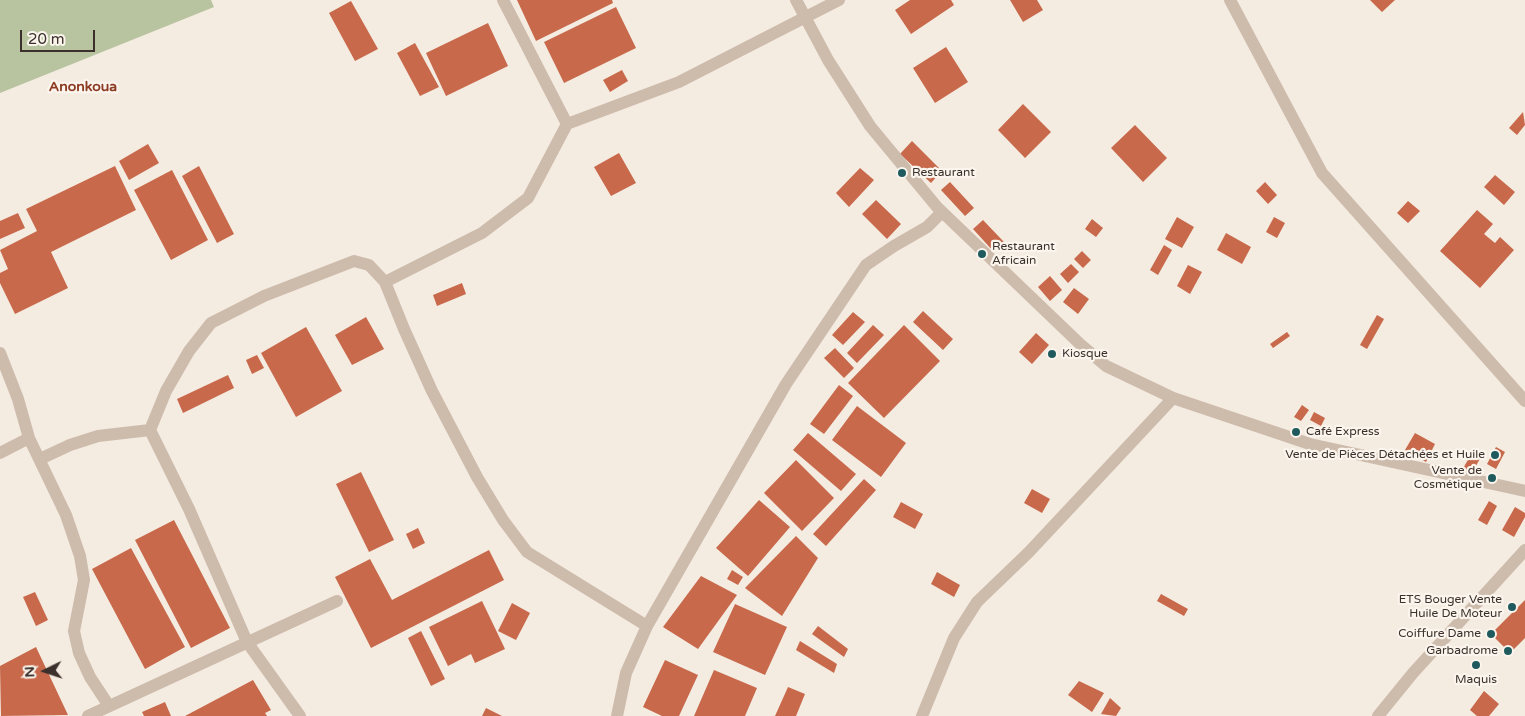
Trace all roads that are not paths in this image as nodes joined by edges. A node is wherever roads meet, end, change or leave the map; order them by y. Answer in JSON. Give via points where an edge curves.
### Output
{"nodes":[{"id":1,"x":503,"y":0,"type":"edge"},
{"id":2,"x":796,"y":0,"type":"edge"},
{"id":3,"x":839,"y":0,"type":"edge"},
{"id":4,"x":1230,"y":0,"type":"edge"},
{"id":5,"x":805,"y":17,"type":"junction"},
{"id":6,"x":567,"y":124,"type":"junction"},
{"id":7,"x":942,"y":212,"type":"junction"},
{"id":8,"x":385,"y":282,"type":"junction"},
{"id":9,"x":0,"y":352,"type":"edge"},
{"id":10,"x":1173,"y":398,"type":"junction"},
{"id":11,"x":1525,"y":401,"type":"edge"},
{"id":12,"x":150,"y":430,"type":"junction"},
{"id":13,"x":29,"y":438,"type":"junction"},
{"id":14,"x":0,"y":453,"type":"edge"},
{"id":15,"x":40,"y":459,"type":"junction"},
{"id":16,"x":1525,"y":491,"type":"edge"},
{"id":17,"x":1525,"y":550,"type":"edge"},
{"id":18,"x":337,"y":601,"type":"dead end"},
{"id":19,"x":647,"y":626,"type":"junction"},
{"id":20,"x":247,"y":642,"type":"junction"},
{"id":21,"x":109,"y":706,"type":"junction"},
{"id":22,"x":88,"y":716,"type":"edge"},
{"id":23,"x":300,"y":716,"type":"edge"},
{"id":24,"x":617,"y":716,"type":"edge"},
{"id":25,"x":922,"y":716,"type":"edge"},
{"id":26,"x":1378,"y":716,"type":"edge"}],
"edges":[{"from":1,"to":6,"type":"street"},
{"from":2,"to":5,"type":"street"},
{"from":3,"to":5,"type":"street"},
{"from":4,"to":11,"type":"street","via":[[1322,173]]},
{"from":5,"to":6,"type":"street","via":[[679,82]]},
{"from":5,"to":7,"type":"street","via":[[870,126]]},
{"from":6,"to":8,"type":"street","via":[[528,198],[482,233]]},
{"from":7,"to":10,"type":"street","via":[[1106,366]]},
{"from":7,"to":19,"type":"street","via":[[927,227],[866,265],[786,384]]},
{"from":8,"to":12,"type":"street","via":[[369,265],[354,261],[264,296],[210,323],[166,391]]},
{"from":8,"to":19,"type":"street","via":[[436,400],[482,486],[527,552]]},
{"from":9,"to":13,"type":"street"},
{"from":10,"to":16,"type":"street","via":[[1310,444]]},
{"from":10,"to":25,"type":"street","via":[[1029,552],[977,602],[954,638]]},
{"from":12,"to":15,"type":"street","via":[[98,436]]},
{"from":12,"to":20,"type":"street"},
{"from":13,"to":14,"type":"street"},
{"from":13,"to":15,"type":"street"},
{"from":15,"to":21,"type":"street","via":[[66,515],[80,556],[84,580],[74,631],[78,653]]},
{"from":17,"to":26,"type":"street","via":[[1412,673]]},
{"from":18,"to":20,"type":"street"},
{"from":19,"to":24,"type":"street","via":[[626,674]]},
{"from":20,"to":21,"type":"street"},
{"from":20,"to":23,"type":"street"},
{"from":21,"to":22,"type":"street"}]}
